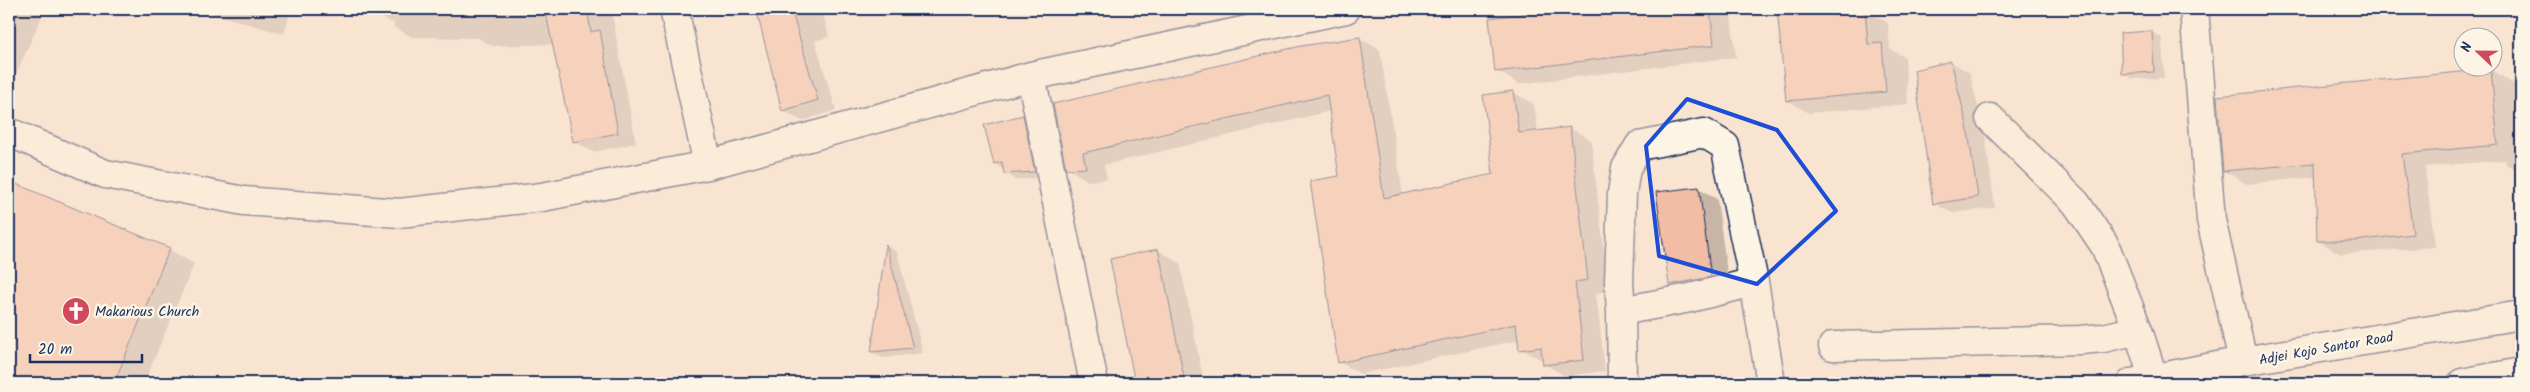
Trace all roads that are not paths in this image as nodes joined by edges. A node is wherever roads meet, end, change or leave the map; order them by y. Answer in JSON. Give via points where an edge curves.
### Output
{"nodes":[{"id":1,"x":674,"y":9,"type":"edge"},
{"id":2,"x":1346,"y":9,"type":"edge"},
{"id":3,"x":2194,"y":9,"type":"edge"},
{"id":4,"x":1031,"y":76,"type":"junction"},
{"id":5,"x":1990,"y":118,"type":"dead end"},
{"id":6,"x":9,"y":132,"type":"edge"},
{"id":7,"x":708,"y":165,"type":"junction"},
{"id":8,"x":1754,"y":282,"type":"junction"},
{"id":9,"x":1621,"y":310,"type":"junction"},
{"id":10,"x":2521,"y":314,"type":"edge"},
{"id":11,"x":2138,"y":330,"type":"junction"},
{"id":12,"x":1833,"y":346,"type":"dead end"},
{"id":13,"x":2243,"y":362,"type":"junction"},
{"id":14,"x":2521,"y":372,"type":"edge"},
{"id":15,"x":1622,"y":381,"type":"dead end"},
{"id":16,"x":2143,"y":382,"type":"edge"},
{"id":17,"x":1094,"y":383,"type":"edge"},
{"id":18,"x":1771,"y":383,"type":"edge"},
{"id":19,"x":2462,"y":383,"type":"edge"}],
"edges":[{"from":1,"to":7,"type":"street"},
{"from":2,"to":4,"type":"street"},
{"from":3,"to":13,"type":"street","via":[[2211,220]]},
{"from":4,"to":7,"type":"street"},
{"from":4,"to":17,"type":"street"},
{"from":5,"to":11,"type":"street","via":[[2076,203],[2105,246]]},
{"from":6,"to":7,"type":"street","via":[[105,174],[244,202],[399,213],[542,198]]},
{"from":8,"to":9,"type":"street"},
{"from":8,"to":9,"type":"street","via":[[1725,146],[1704,133],[1669,138],[1639,146],[1626,168],[1622,193]]},
{"from":8,"to":18,"type":"street"},
{"from":9,"to":15,"type":"street"},
{"from":10,"to":13,"type":"street","name":"Adjei Kojo Santor Road"},
{"from":11,"to":12,"type":"street","via":[[2080,340]]},
{"from":11,"to":16,"type":"street"},
{"from":13,"to":16,"type":"street","name":"Adjei Kojo Santor Road"},
{"from":14,"to":19,"type":"street"}]}
